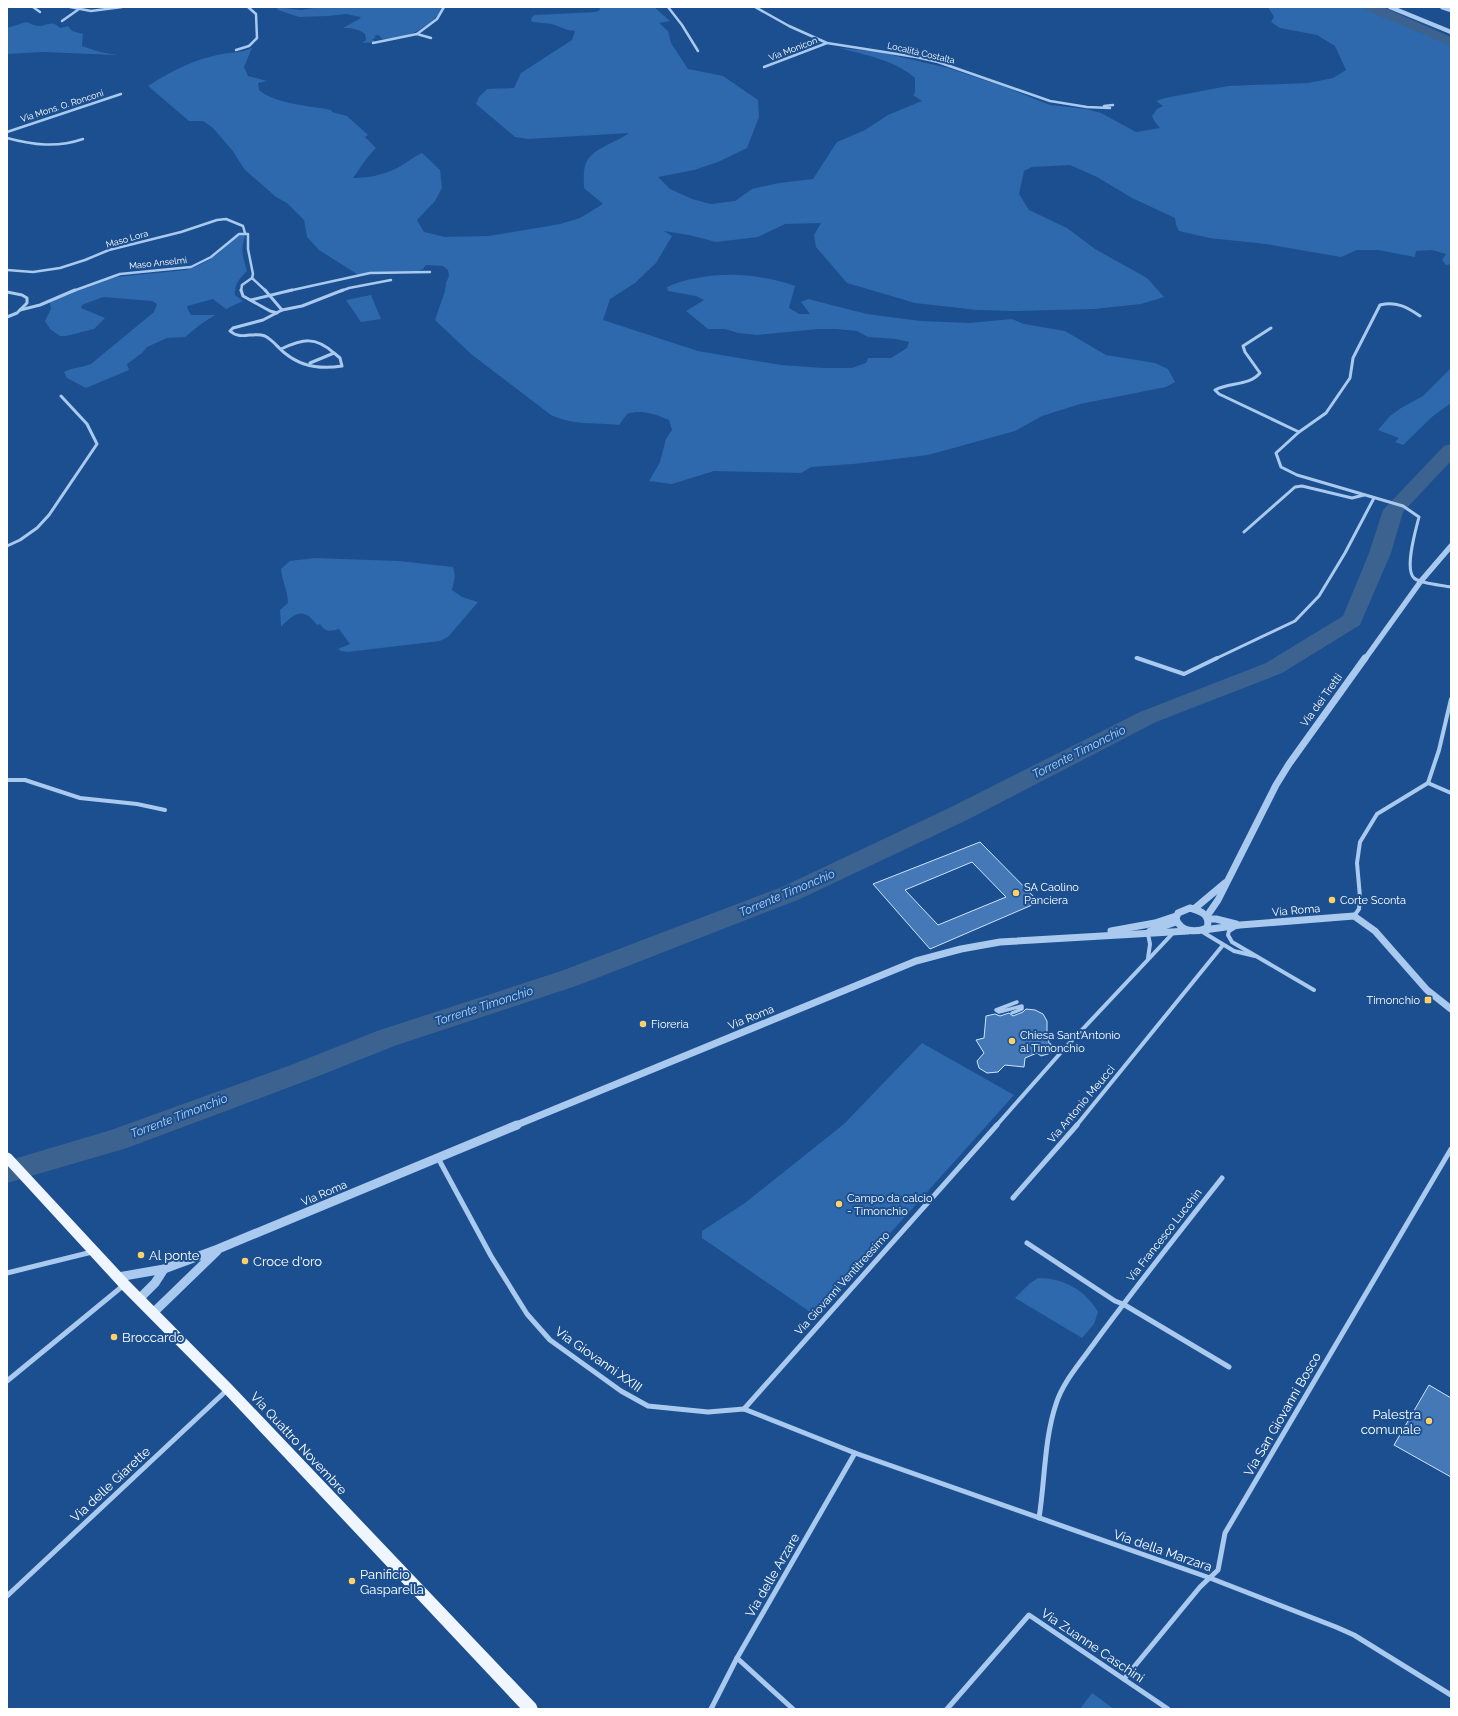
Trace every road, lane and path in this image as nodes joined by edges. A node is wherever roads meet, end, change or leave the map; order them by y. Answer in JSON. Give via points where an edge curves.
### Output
{"nodes":[{"id":1,"x":32,"y":7,"type":"edge"},
{"id":2,"x":70,"y":7,"type":"edge"},
{"id":3,"x":122,"y":7,"type":"edge"},
{"id":4,"x":248,"y":7,"type":"edge"},
{"id":5,"x":444,"y":7,"type":"edge"},
{"id":6,"x":668,"y":7,"type":"edge"},
{"id":7,"x":755,"y":7,"type":"edge"},
{"id":8,"x":1390,"y":7,"type":"edge"},
{"id":9,"x":1442,"y":7,"type":"edge"},
{"id":10,"x":79,"y":9,"type":"junction"},
{"id":11,"x":1451,"y":10,"type":"edge"},
{"id":12,"x":40,"y":12,"type":"dead end"},
{"id":13,"x":62,"y":21,"type":"dead end"},
{"id":14,"x":1451,"y":32,"type":"edge"},
{"id":15,"x":416,"y":34,"type":"junction"},
{"id":16,"x":431,"y":38,"type":"dead end"},
{"id":17,"x":374,"y":43,"type":"dead end"},
{"id":18,"x":827,"y":43,"type":"junction"},
{"id":19,"x":236,"y":50,"type":"dead end"},
{"id":20,"x":698,"y":51,"type":"dead end"},
{"id":21,"x":764,"y":67,"type":"dead end"},
{"id":22,"x":121,"y":94,"type":"dead end"},
{"id":23,"x":1113,"y":105,"type":"dead end"},
{"id":24,"x":1092,"y":108,"type":"junction"},
{"id":25,"x":1110,"y":108,"type":"dead end"},
{"id":26,"x":7,"y":132,"type":"edge"},
{"id":27,"x":7,"y":138,"type":"edge"},
{"id":28,"x":83,"y":139,"type":"dead end"},
{"id":29,"x":245,"y":233,"type":"junction"},
{"id":30,"x":7,"y":270,"type":"edge"},
{"id":31,"x":430,"y":272,"type":"dead end"},
{"id":32,"x":252,"y":278,"type":"junction"},
{"id":33,"x":391,"y":280,"type":"dead end"},
{"id":34,"x":7,"y":292,"type":"edge"},
{"id":35,"x":271,"y":295,"type":"junction"},
{"id":36,"x":251,"y":300,"type":"junction"},
{"id":37,"x":20,"y":310,"type":"junction"},
{"id":38,"x":282,"y":310,"type":"junction"},
{"id":39,"x":277,"y":313,"type":"junction"},
{"id":40,"x":1420,"y":316,"type":"dead end"},
{"id":41,"x":7,"y":317,"type":"edge"},
{"id":42,"x":1271,"y":328,"type":"dead end"},
{"id":43,"x":281,"y":349,"type":"junction"},
{"id":44,"x":334,"y":353,"type":"junction"},
{"id":45,"x":310,"y":364,"type":"junction"},
{"id":46,"x":61,"y":396,"type":"dead end"},
{"id":47,"x":1299,"y":432,"type":"junction"},
{"id":48,"x":1364,"y":495,"type":"junction"},
{"id":49,"x":1374,"y":498,"type":"junction"},
{"id":50,"x":1244,"y":532,"type":"dead end"},
{"id":51,"x":7,"y":546,"type":"edge"},
{"id":52,"x":1451,"y":546,"type":"edge"},
{"id":53,"x":1422,"y":581,"type":"junction"},
{"id":54,"x":1451,"y":587,"type":"edge"},
{"id":55,"x":1136,"y":658,"type":"dead end"},
{"id":56,"x":1451,"y":699,"type":"edge"},
{"id":57,"x":7,"y":780,"type":"edge"},
{"id":58,"x":1428,"y":783,"type":"junction"},
{"id":59,"x":1451,"y":792,"type":"edge"},
{"id":60,"x":165,"y":810,"type":"dead end"},
{"id":61,"x":1228,"y":880,"type":"junction"},
{"id":62,"x":1194,"y":909,"type":"junction"},
{"id":63,"x":1354,"y":916,"type":"junction"},
{"id":64,"x":1208,"y":917,"type":"junction"},
{"id":65,"x":1176,"y":919,"type":"junction"},
{"id":66,"x":1240,"y":925,"type":"junction"},
{"id":67,"x":1202,"y":930,"type":"junction"},
{"id":68,"x":1188,"y":931,"type":"junction"},
{"id":69,"x":1175,"y":932,"type":"junction"},
{"id":70,"x":1148,"y":934,"type":"junction"},
{"id":71,"x":1083,"y":936,"type":"junction"},
{"id":72,"x":1222,"y":945,"type":"junction"},
{"id":73,"x":1256,"y":956,"type":"junction"},
{"id":74,"x":1148,"y":958,"type":"junction"},
{"id":75,"x":1314,"y":990,"type":"dead end"},
{"id":76,"x":1017,"y":1002,"type":"dead end"},
{"id":77,"x":1451,"y":1009,"type":"edge"},
{"id":78,"x":1012,"y":1013,"type":"dead end"},
{"id":79,"x":1451,"y":1149,"type":"edge"},
{"id":80,"x":7,"y":1157,"type":"edge"},
{"id":81,"x":438,"y":1157,"type":"junction"},
{"id":82,"x":1222,"y":1178,"type":"dead end"},
{"id":83,"x":1013,"y":1198,"type":"dead end"},
{"id":84,"x":1027,"y":1243,"type":"dead end"},
{"id":85,"x":218,"y":1249,"type":"junction"},
{"id":86,"x":94,"y":1252,"type":"junction"},
{"id":87,"x":164,"y":1269,"type":"junction"},
{"id":88,"x":7,"y":1273,"type":"edge"},
{"id":89,"x":121,"y":1281,"type":"junction"},
{"id":90,"x":139,"y":1299,"type":"junction"},
{"id":91,"x":1123,"y":1304,"type":"junction"},
{"id":92,"x":153,"y":1313,"type":"junction"},
{"id":93,"x":1229,"y":1367,"type":"dead end"},
{"id":94,"x":7,"y":1381,"type":"edge"},
{"id":95,"x":228,"y":1389,"type":"junction"},
{"id":96,"x":744,"y":1409,"type":"junction"},
{"id":97,"x":855,"y":1453,"type":"junction"},
{"id":98,"x":1040,"y":1518,"type":"junction"},
{"id":99,"x":1210,"y":1578,"type":"junction"},
{"id":100,"x":7,"y":1596,"type":"edge"},
{"id":101,"x":737,"y":1658,"type":"junction"},
{"id":102,"x":1124,"y":1679,"type":"junction"},
{"id":103,"x":1451,"y":1695,"type":"edge"},
{"id":104,"x":531,"y":1709,"type":"edge"},
{"id":105,"x":711,"y":1709,"type":"edge"},
{"id":106,"x":793,"y":1709,"type":"edge"},
{"id":107,"x":947,"y":1709,"type":"edge"},
{"id":108,"x":1168,"y":1709,"type":"edge"}],
"edges":[{"from":1,"to":12,"type":"street"},
{"from":2,"to":10,"type":"street"},
{"from":3,"to":10,"type":"street","via":[[91,11]]},
{"from":4,"to":19,"type":"street","via":[[256,14],[257,38],[249,46]]},
{"from":5,"to":15,"type":"street","via":[[437,19]]},
{"from":6,"to":20,"type":"street"},
{"from":7,"to":18,"type":"street","name":"Località Costalta"},
{"from":8,"to":14,"type":"street"},
{"from":9,"to":11,"type":"street"},
{"from":10,"to":13,"type":"street"},
{"from":15,"to":16,"type":"street"},
{"from":15,"to":17,"type":"street"},
{"from":18,"to":21,"type":"street","name":"Via Monicon"},
{"from":18,"to":24,"type":"street","name":"Località Costalta","via":[[938,62],[1037,98]]},
{"from":22,"to":26,"type":"street","name":"Via Mons. O. Ronconi"},
{"from":23,"to":24,"type":"street"},
{"from":24,"to":25,"type":"street","name":"Località Costalta"},
{"from":27,"to":28,"type":"street","via":[[53,146]]},
{"from":29,"to":30,"type":"street","name":"Maso Lora","via":[[243,226],[234,221],[217,220],[109,250],[69,265],[42,271]]},
{"from":29,"to":32,"type":"street","via":[[249,237],[248,249],[253,264]]},
{"from":29,"to":37,"type":"street","name":"Maso Anselmi","via":[[239,234],[211,257],[191,267],[120,274],[40,305]]},
{"from":31,"to":35,"type":"street","via":[[362,274]]},
{"from":32,"to":35,"type":"street"},
{"from":32,"to":36,"type":"street","via":[[242,284],[241,292]]},
{"from":33,"to":38,"type":"street","via":[[349,288],[302,306]]},
{"from":34,"to":37,"type":"street","via":[[26,298],[27,303]]},
{"from":35,"to":36,"type":"street"},
{"from":35,"to":38,"type":"street"},
{"from":36,"to":39,"type":"street"},
{"from":37,"to":41,"type":"street","name":"Maso Anselmi"},
{"from":38,"to":39,"type":"street"},
{"from":39,"to":43,"type":"street","via":[[230,331],[238,337],[265,336]]},
{"from":40,"to":47,"type":"street","via":[[1400,304],[1380,304],[1353,358],[1350,378],[1326,413]]},
{"from":42,"to":47,"type":"street","via":[[1243,346],[1244,352],[1260,373],[1257,378],[1252,381],[1229,383],[1215,390]]},
{"from":43,"to":44,"type":"street","via":[[309,339],[327,346]]},
{"from":43,"to":45,"type":"street","via":[[302,363]]},
{"from":44,"to":45,"type":"street"},
{"from":44,"to":45,"type":"street","via":[[340,358],[342,366],[332,368]]},
{"from":46,"to":51,"type":"street","via":[[86,423],[97,444],[49,516],[37,528]]},
{"from":47,"to":48,"type":"street","via":[[1276,453],[1281,467],[1297,475]]},
{"from":48,"to":49,"type":"street"},
{"from":48,"to":50,"type":"street","via":[[1352,498],[1302,486],[1295,487]]},
{"from":49,"to":53,"type":"street","via":[[1403,506],[1419,517],[1410,562],[1413,577]]},
{"from":49,"to":55,"type":"street","via":[[1319,596],[1295,622],[1184,674]]},
{"from":52,"to":53,"type":"street","name":"Via dei Tretti"},
{"from":53,"to":54,"type":"street"},
{"from":53,"to":61,"type":"street","name":"Via dei Tretti","via":[[1289,764]]},
{"from":56,"to":58,"type":"street"},
{"from":57,"to":60,"type":"street","via":[[25,780],[80,798],[137,804]]},
{"from":58,"to":59,"type":"street"},
{"from":58,"to":63,"type":"street","via":[[1377,814],[1360,842],[1357,863],[1360,898],[1359,908]]},
{"from":61,"to":62,"type":"street","name":"Via dei Tretti"},
{"from":61,"to":64,"type":"street","name":"Via dei Tretti"},
{"from":62,"to":64,"type":"street","name":"Via Roma"},
{"from":62,"to":65,"type":"street","name":"Via Roma","via":[[1185,909],[1178,913]]},
{"from":63,"to":66,"type":"street","name":"Via Roma"},
{"from":63,"to":77,"type":"street","via":[[1367,923],[1384,939],[1426,989]]},
{"from":64,"to":66,"type":"street","name":"Via Roma"},
{"from":64,"to":67,"type":"street","via":[[1208,925]]},
{"from":65,"to":68,"type":"street"},
{"from":65,"to":70,"type":"street","name":"Via Roma"},
{"from":65,"to":71,"type":"street","name":"Via Roma"},
{"from":66,"to":67,"type":"street","name":"Via Roma"},
{"from":66,"to":73,"type":"street","via":[[1229,931],[1228,935],[1232,942]]},
{"from":67,"to":68,"type":"street","name":"Via Roma"},
{"from":67,"to":72,"type":"street"},
{"from":68,"to":69,"type":"street","name":"Via Roma"},
{"from":69,"to":70,"type":"street","name":"Via Roma"},
{"from":69,"to":74,"type":"street","name":"Via Giovanni Ventitreesimo"},
{"from":70,"to":71,"type":"street","name":"Via Roma"},
{"from":70,"to":74,"type":"street"},
{"from":71,"to":81,"type":"street","name":"Via Roma","via":[[982,944],[916,961]]},
{"from":72,"to":73,"type":"street","via":[[1249,957]]},
{"from":72,"to":83,"type":"street","name":"Via Antonio Meucci","via":[[1086,1114]]},
{"from":73,"to":75,"type":"street"},
{"from":74,"to":96,"type":"street","name":"Via Giovanni Ventitreesimo"},
{"from":76,"to":78,"type":"street","via":[[996,1010],[999,1012],[1020,1006],[1023,1008]]},
{"from":79,"to":99,"type":"street","name":"Via San Giovanni Bosco","via":[[1225,1533],[1218,1570]]},
{"from":80,"to":86,"type":"main road","name":"Via Quattro Novembre"},
{"from":81,"to":85,"type":"street","name":"Via Roma"},
{"from":81,"to":96,"type":"street","name":"Via Giovanni XXIII","via":[[491,1256],[527,1314],[550,1340],[621,1391],[648,1406],[708,1412]]},
{"from":82,"to":91,"type":"street","name":"Via Francesco Lucchin"},
{"from":84,"to":91,"type":"street"},
{"from":85,"to":87,"type":"street","name":"Via Roma"},
{"from":85,"to":92,"type":"street","name":"Via Roma"},
{"from":86,"to":88,"type":"street"},
{"from":86,"to":89,"type":"main road","name":"Via Quattro Novembre"},
{"from":87,"to":89,"type":"street","name":"Via Roma"},
{"from":87,"to":90,"type":"street"},
{"from":89,"to":90,"type":"main road","name":"Via Quattro Novembre"},
{"from":89,"to":94,"type":"street"},
{"from":90,"to":92,"type":"main road","name":"Via Quattro Novembre"},
{"from":91,"to":93,"type":"street"},
{"from":91,"to":98,"type":"street","name":"Via Francesco Lucchin","via":[[1070,1378],[1056,1403],[1049,1430]]},
{"from":92,"to":95,"type":"main road","name":"Via Quattro Novembre"},
{"from":95,"to":100,"type":"street","name":"Via delle Giarette"},
{"from":95,"to":104,"type":"main road","name":"Via Quattro Novembre"},
{"from":96,"to":97,"type":"street"},
{"from":97,"to":98,"type":"street","name":"Via della Marzara"},
{"from":97,"to":101,"type":"street","name":"Via delle Arzare"},
{"from":98,"to":99,"type":"street","name":"Via della Marzara"},
{"from":99,"to":102,"type":"street","name":"Via San Giovanni Bosco"},
{"from":99,"to":103,"type":"street","name":"Via della Marzara","via":[[1354,1635]]},
{"from":101,"to":105,"type":"street","name":"Via delle Arzare"},
{"from":101,"to":106,"type":"street"},
{"from":102,"to":107,"type":"street","name":"Via Zuanne Caschini","via":[[1029,1615]]},
{"from":102,"to":108,"type":"street","name":"Via Zuanne Caschini"}]}
